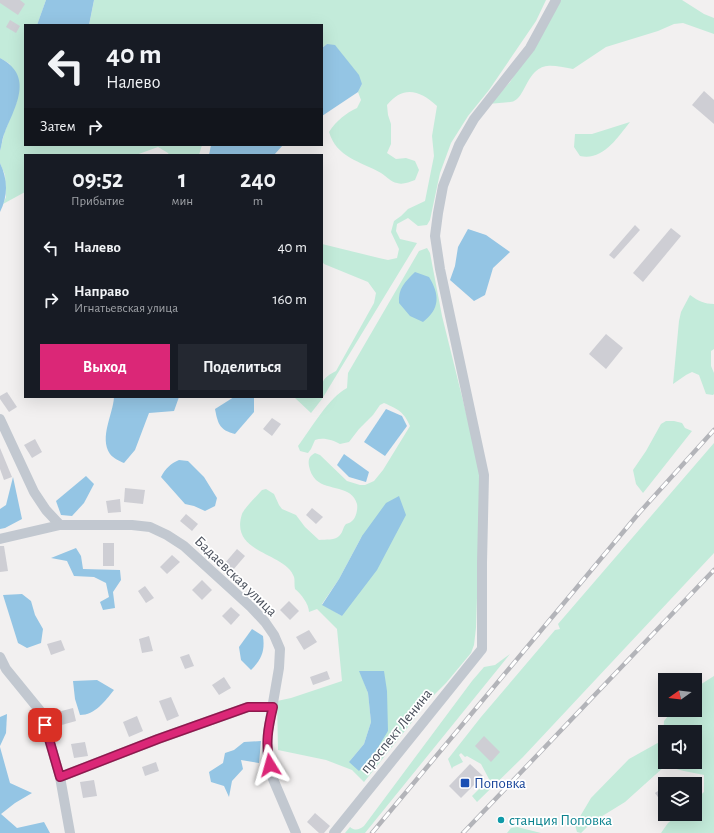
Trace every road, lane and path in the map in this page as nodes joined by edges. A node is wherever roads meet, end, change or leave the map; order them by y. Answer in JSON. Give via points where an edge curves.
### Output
{"nodes":[{"id":1,"x":556,"y":0,"type":"edge"},
{"id":2,"x":0,"y":420,"type":"edge"},
{"id":3,"x":60,"y":525,"type":"junction"},
{"id":4,"x":0,"y":539,"type":"edge"},
{"id":5,"x":0,"y":658,"type":"edge"},
{"id":6,"x":273,"y":707,"type":"junction"},
{"id":7,"x":60,"y":777,"type":"junction"},
{"id":8,"x":70,"y":833,"type":"edge"},
{"id":9,"x":296,"y":833,"type":"edge"},
{"id":10,"x":334,"y":833,"type":"edge"}],
"edges":[{"from":1,"to":10,"type":"street","name":"проспект Ленина","via":[[530,48],[474,119],[459,145],[443,186],[435,236],[484,475],[482,649]]},
{"from":2,"to":3,"type":"street","via":[[34,492]]},
{"from":3,"to":4,"type":"street","name":"Бадаевская улица"},
{"from":3,"to":6,"type":"street","name":"Бадаевская улица","via":[[150,527],[184,546],[251,607],[274,635],[280,649]]},
{"from":5,"to":7,"type":"street","via":[[41,712]]},
{"from":6,"to":7,"type":"street","via":[[248,707]]},
{"from":6,"to":9,"type":"street","name":"Бадаевская улица","via":[[267,752],[273,779]]},
{"from":7,"to":8,"type":"street"}]}
